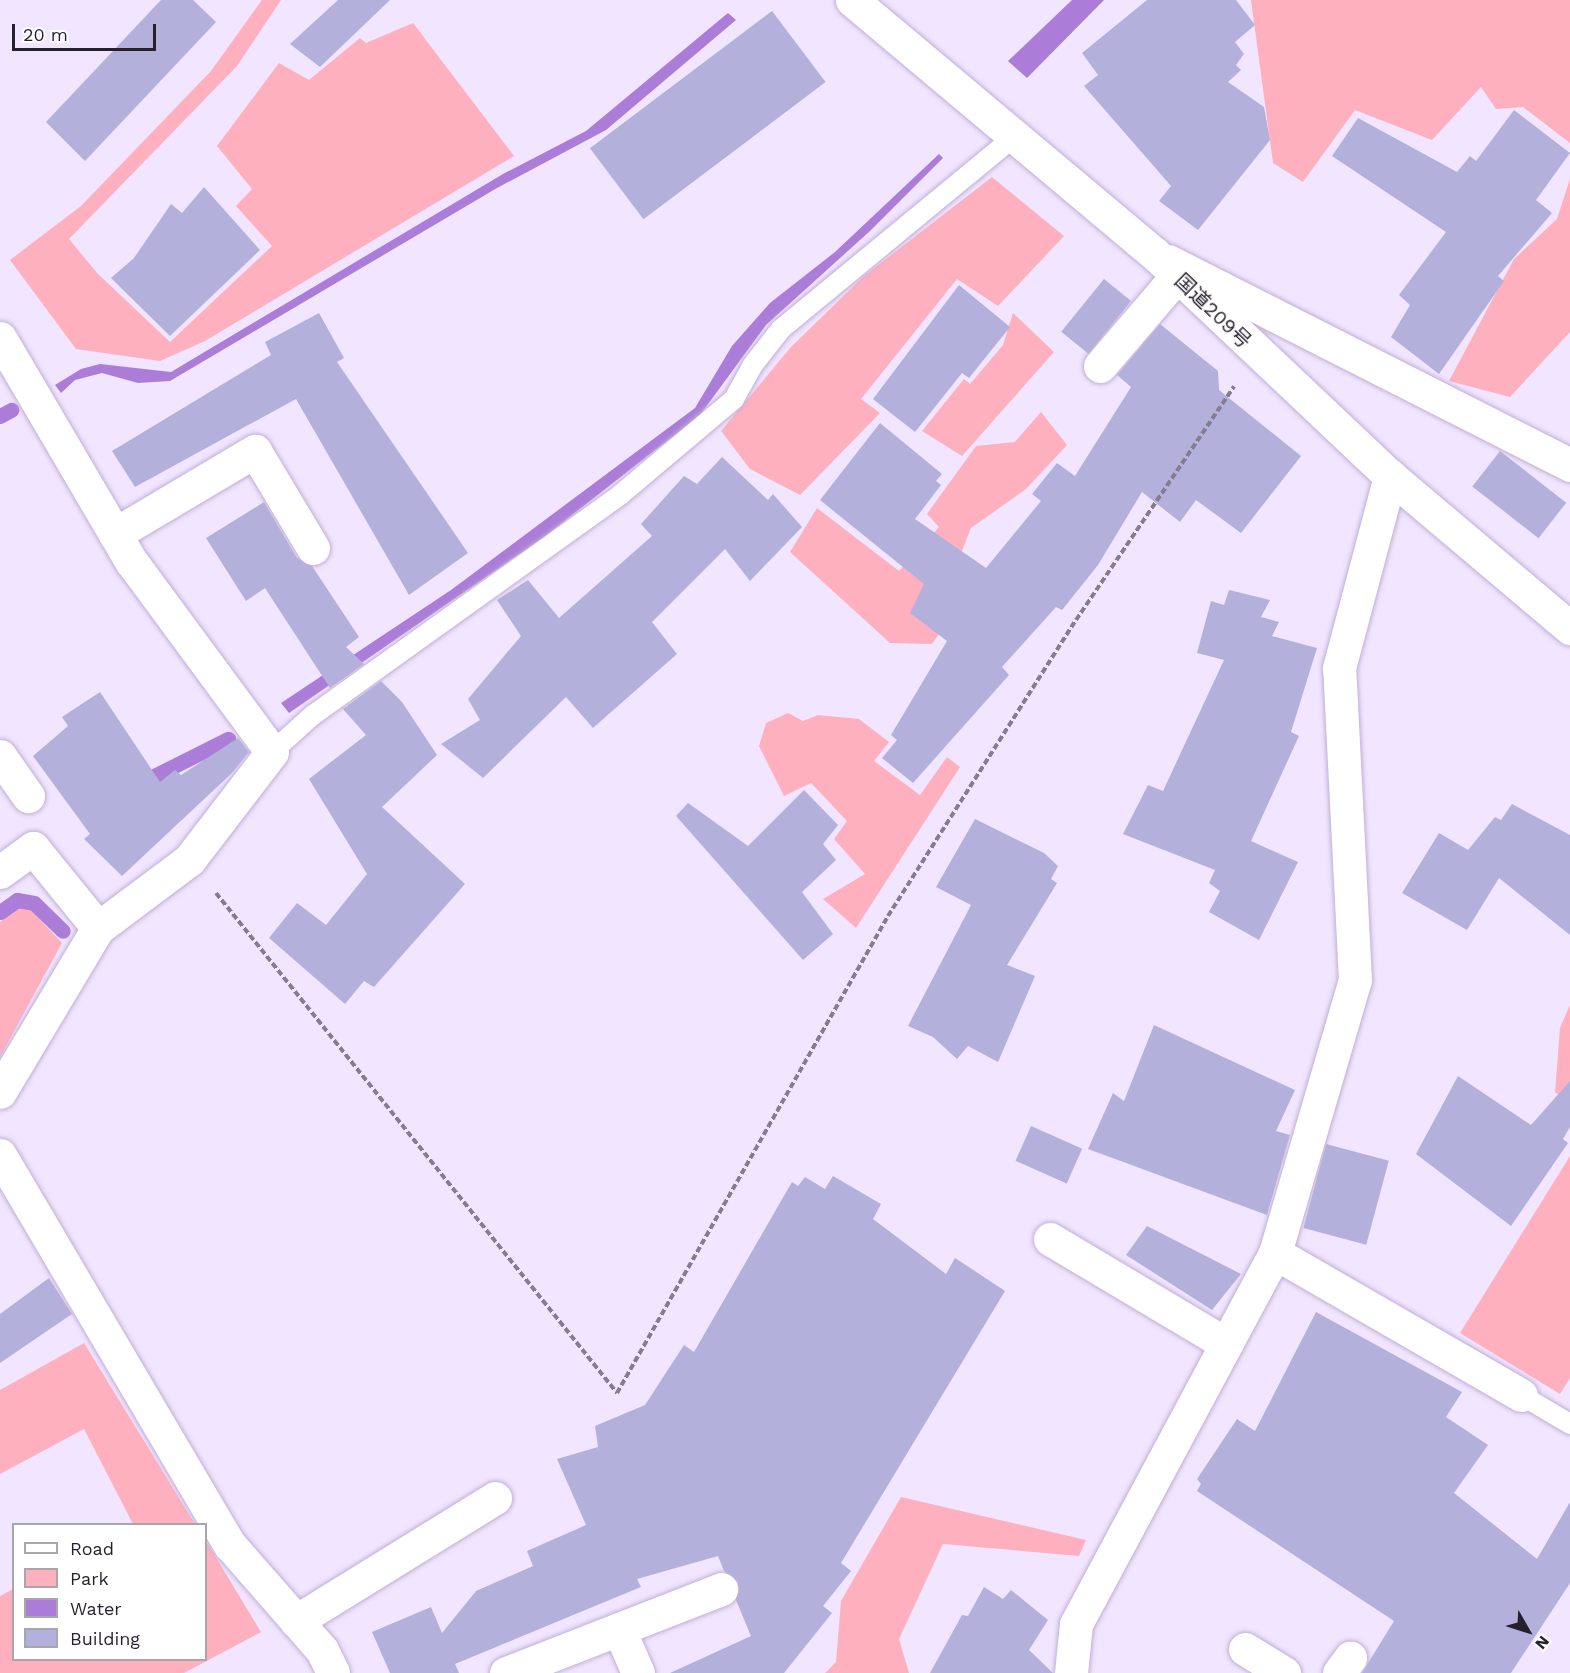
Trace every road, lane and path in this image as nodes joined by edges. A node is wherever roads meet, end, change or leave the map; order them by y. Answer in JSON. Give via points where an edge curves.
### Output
{"nodes":[{"id":1,"x":852,"y":0,"type":"edge"},
{"id":2,"x":1015,"y":136,"type":"junction"},
{"id":3,"x":1166,"y":265,"type":"junction"},
{"id":4,"x":0,"y":339,"type":"edge"},
{"id":5,"x":1257,"y":354,"type":"junction"},
{"id":6,"x":1100,"y":366,"type":"dead end"},
{"id":7,"x":1570,"y":465,"type":"edge"},
{"id":8,"x":1390,"y":476,"type":"junction"},
{"id":9,"x":115,"y":534,"type":"junction"},
{"id":10,"x":313,"y":548,"type":"dead end"},
{"id":11,"x":1570,"y":628,"type":"edge"},
{"id":12,"x":272,"y":752,"type":"junction"},
{"id":13,"x":0,"y":756,"type":"edge"},
{"id":14,"x":28,"y":796,"type":"dead end"},
{"id":15,"x":189,"y":860,"type":"junction"},
{"id":16,"x":0,"y":872,"type":"edge"},
{"id":17,"x":98,"y":928,"type":"junction"},
{"id":18,"x":0,"y":1092,"type":"edge"},
{"id":19,"x":0,"y":1155,"type":"edge"},
{"id":20,"x":1050,"y":1239,"type":"dead end"},
{"id":21,"x":1275,"y":1252,"type":"junction"},
{"id":22,"x":1226,"y":1344,"type":"junction"},
{"id":23,"x":1521,"y":1395,"type":"joint"},
{"id":24,"x":1570,"y":1424,"type":"edge"},
{"id":25,"x":495,"y":1498,"type":"dead end"},
{"id":26,"x":720,"y":1589,"type":"dead end"},
{"id":27,"x":296,"y":1621,"type":"junction"},
{"id":28,"x":619,"y":1629,"type":"junction"},
{"id":29,"x":1245,"y":1649,"type":"dead end"},
{"id":30,"x":333,"y":1673,"type":"edge"},
{"id":31,"x":506,"y":1673,"type":"edge"},
{"id":32,"x":638,"y":1673,"type":"edge"},
{"id":33,"x":1071,"y":1673,"type":"edge"},
{"id":34,"x":1284,"y":1673,"type":"edge"}],
"edges":[{"from":1,"to":2,"type":"main road","name":"国道209号"},
{"from":2,"to":3,"type":"main road","name":"国道209号"},
{"from":2,"to":12,"type":"lane","via":[[781,328],[752,366],[734,399],[620,495],[313,715]]},
{"from":3,"to":5,"type":"main road","name":"国道209号"},
{"from":3,"to":6,"type":"main road"},
{"from":3,"to":7,"type":"main road"},
{"from":4,"to":9,"type":"main road"},
{"from":5,"to":8,"type":"main road","name":"国道209号"},
{"from":5,"to":15,"type":"path","via":[[1076,620],[888,916],[617,1393]]},
{"from":8,"to":11,"type":"main road","name":"国道209号"},
{"from":8,"to":21,"type":"main road","via":[[1339,668],[1355,980]]},
{"from":9,"to":10,"type":"main road","via":[[255,451]]},
{"from":9,"to":12,"type":"main road"},
{"from":12,"to":15,"type":"main road"},
{"from":13,"to":14,"type":"main road"},
{"from":15,"to":17,"type":"main road"},
{"from":16,"to":17,"type":"main road","via":[[33,848]]},
{"from":17,"to":18,"type":"main road"},
{"from":19,"to":27,"type":"main road","via":[[230,1545]]},
{"from":20,"to":22,"type":"main road"},
{"from":21,"to":22,"type":"main road"},
{"from":21,"to":23,"type":"main road"},
{"from":22,"to":33,"type":"main road","via":[[1076,1624]]},
{"from":23,"to":24,"type":"lane"},
{"from":25,"to":27,"type":"main road"},
{"from":26,"to":28,"type":"main road"},
{"from":27,"to":30,"type":"main road","via":[[322,1650]]},
{"from":28,"to":31,"type":"main road"},
{"from":28,"to":32,"type":"main road"},
{"from":29,"to":34,"type":"main road"}]}
